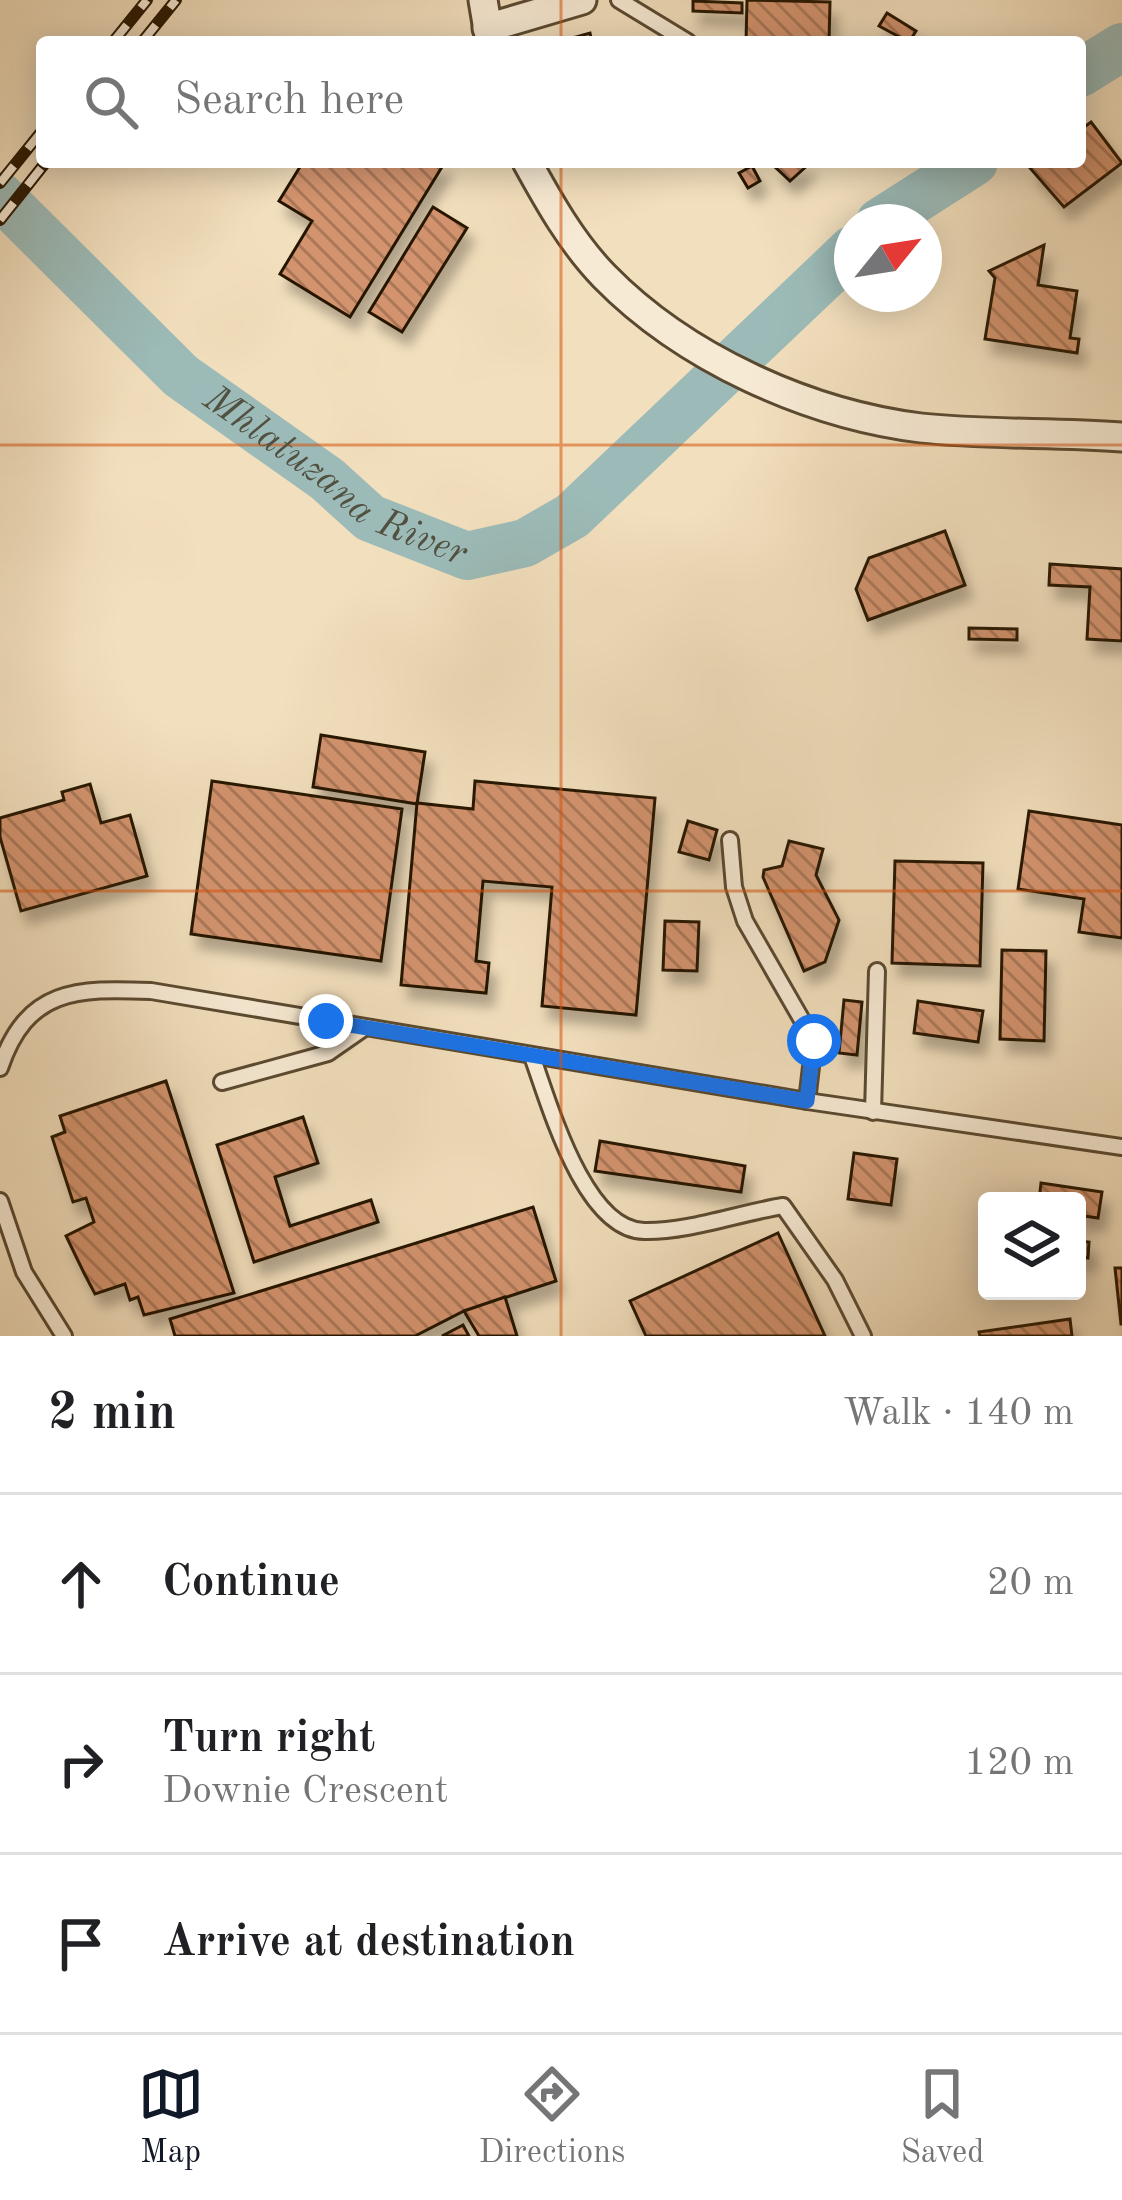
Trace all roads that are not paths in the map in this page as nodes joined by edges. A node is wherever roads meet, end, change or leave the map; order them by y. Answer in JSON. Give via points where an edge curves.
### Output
{"nodes":[{"id":1,"x":582,"y":0,"type":"edge"},
{"id":2,"x":619,"y":0,"type":"edge"},
{"id":3,"x":487,"y":23,"type":"edge"},
{"id":4,"x":678,"y":36,"type":"edge"},
{"id":5,"x":531,"y":168,"type":"edge"},
{"id":6,"x":1122,"y":437,"type":"edge"},
{"id":7,"x":730,"y":839,"type":"dead end"},
{"id":8,"x":877,"y":970,"type":"dead end"},
{"id":9,"x":364,"y":1028,"type":"junction"},
{"id":10,"x":532,"y":1056,"type":"junction"},
{"id":11,"x":0,"y":1068,"type":"edge"},
{"id":12,"x":222,"y":1082,"type":"dead end"},
{"id":13,"x":807,"y":1101,"type":"junction"},
{"id":14,"x":873,"y":1112,"type":"junction"},
{"id":15,"x":1122,"y":1147,"type":"edge"},
{"id":16,"x":0,"y":1201,"type":"edge"},
{"id":17,"x":64,"y":1336,"type":"edge"},
{"id":18,"x":863,"y":1336,"type":"edge"}],
"edges":[{"from":1,"to":3,"type":"street"},
{"from":2,"to":4,"type":"lane"},
{"from":5,"to":6,"type":"street","via":[[584,253],[637,303],[779,390],[921,428]]},
{"from":7,"to":13,"type":"lane","via":[[745,921],[814,1041]]},
{"from":8,"to":14,"type":"lane"},
{"from":9,"to":10,"type":"lane"},
{"from":9,"to":11,"type":"lane","via":[[91,988],[52,998],[17,1027]]},
{"from":9,"to":12,"type":"lane","via":[[328,1053]]},
{"from":10,"to":13,"type":"lane"},
{"from":10,"to":18,"type":"lane","via":[[566,1147],[614,1221],[641,1232],[783,1205]]},
{"from":13,"to":14,"type":"lane"},
{"from":14,"to":15,"type":"lane"},
{"from":16,"to":17,"type":"lane","via":[[24,1272]]}]}
